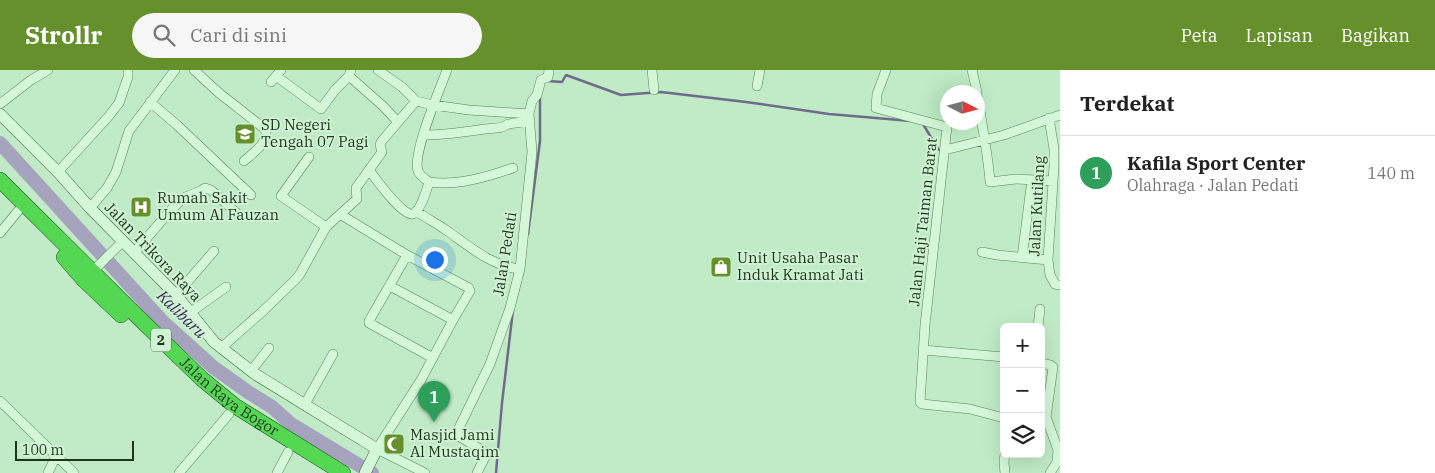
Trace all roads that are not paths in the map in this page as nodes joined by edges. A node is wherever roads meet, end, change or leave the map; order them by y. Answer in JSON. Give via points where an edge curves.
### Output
{"nodes":[{"id":1,"x":48,"y":70,"type":"edge"},
{"id":2,"x":128,"y":70,"type":"edge"},
{"id":3,"x":175,"y":70,"type":"edge"},
{"id":4,"x":194,"y":70,"type":"edge"},
{"id":5,"x":378,"y":70,"type":"edge"},
{"id":6,"x":446,"y":70,"type":"edge"},
{"id":7,"x":652,"y":70,"type":"edge"},
{"id":8,"x":760,"y":70,"type":"edge"},
{"id":9,"x":886,"y":70,"type":"edge"},
{"id":10,"x":972,"y":70,"type":"edge"},
{"id":11,"x":350,"y":73,"type":"edge"},
{"id":12,"x":549,"y":73,"type":"edge"},
{"id":13,"x":276,"y":76,"type":"edge"},
{"id":14,"x":975,"y":85,"type":"edge"},
{"id":15,"x":757,"y":86,"type":"dead end"},
{"id":16,"x":654,"y":90,"type":"dead end"},
{"id":17,"x":416,"y":101,"type":"junction"},
{"id":18,"x":150,"y":102,"type":"junction"},
{"id":19,"x":0,"y":104,"type":"edge"},
{"id":20,"x":432,"y":105,"type":"junction"},
{"id":21,"x":0,"y":114,"type":"edge"},
{"id":22,"x":1060,"y":115,"type":"edge"},
{"id":23,"x":530,"y":117,"type":"junction"},
{"id":24,"x":397,"y":121,"type":"junction"},
{"id":25,"x":1054,"y":125,"type":"edge"},
{"id":26,"x":983,"y":130,"type":"edge"},
{"id":27,"x":424,"y":135,"type":"junction"},
{"id":28,"x":985,"y":143,"type":"junction"},
{"id":29,"x":944,"y":152,"type":"junction"},
{"id":30,"x":309,"y":157,"type":"dead end"},
{"id":31,"x":244,"y":161,"type":"dead end"},
{"id":32,"x":1057,"y":166,"type":"edge"},
{"id":33,"x":513,"y":168,"type":"dead end"},
{"id":34,"x":369,"y":170,"type":"junction"},
{"id":35,"x":58,"y":172,"type":"junction"},
{"id":36,"x":0,"y":180,"type":"edge"},
{"id":37,"x":1054,"y":181,"type":"junction"},
{"id":38,"x":429,"y":182,"type":"junction"},
{"id":39,"x":1031,"y":187,"type":"dead end"},
{"id":40,"x":0,"y":194,"type":"edge"},
{"id":41,"x":251,"y":195,"type":"dead end"},
{"id":42,"x":90,"y":208,"type":"junction"},
{"id":43,"x":18,"y":211,"type":"junction"},
{"id":44,"x":416,"y":211,"type":"junction"},
{"id":45,"x":343,"y":216,"type":"dead end"},
{"id":46,"x":241,"y":217,"type":"dead end"},
{"id":47,"x":1055,"y":221,"type":"edge"},
{"id":48,"x":326,"y":227,"type":"junction"},
{"id":49,"x":0,"y":234,"type":"edge"},
{"id":50,"x":119,"y":245,"type":"junction"},
{"id":51,"x":214,"y":251,"type":"dead end"},
{"id":52,"x":982,"y":252,"type":"dead end"},
{"id":53,"x":134,"y":253,"type":"junction"},
{"id":54,"x":407,"y":255,"type":"junction"},
{"id":55,"x":1022,"y":258,"type":"junction"},
{"id":56,"x":1048,"y":260,"type":"junction"},
{"id":57,"x":95,"y":269,"type":"junction"},
{"id":58,"x":520,"y":269,"type":"junction"},
{"id":59,"x":1059,"y":285,"type":"edge"},
{"id":60,"x":390,"y":286,"type":"junction"},
{"id":61,"x":226,"y":287,"type":"dead end"},
{"id":62,"x":176,"y":296,"type":"junction"},
{"id":63,"x":1040,"y":309,"type":"dead end"},
{"id":64,"x":190,"y":312,"type":"junction"},
{"id":65,"x":453,"y":320,"type":"junction"},
{"id":66,"x":1038,"y":323,"type":"edge"},
{"id":67,"x":220,"y":348,"type":"junction"},
{"id":68,"x":270,"y":348,"type":"dead end"},
{"id":69,"x":924,"y":350,"type":"junction"},
{"id":70,"x":333,"y":354,"type":"dead end"},
{"id":71,"x":1000,"y":357,"type":"edge"},
{"id":72,"x":433,"y":358,"type":"junction"},
{"id":73,"x":1045,"y":364,"type":"edge"},
{"id":74,"x":251,"y":371,"type":"junction"},
{"id":75,"x":208,"y":390,"type":"junction"},
{"id":76,"x":0,"y":402,"type":"edge"},
{"id":77,"x":305,"y":404,"type":"junction"},
{"id":78,"x":1044,"y":413,"type":"edge"},
{"id":79,"x":229,"y":414,"type":"junction"},
{"id":80,"x":1000,"y":417,"type":"edge"},
{"id":81,"x":1045,"y":421,"type":"edge"},
{"id":82,"x":1057,"y":442,"type":"edge"},
{"id":83,"x":288,"y":452,"type":"junction"},
{"id":84,"x":375,"y":453,"type":"junction"},
{"id":85,"x":56,"y":456,"type":"junction"},
{"id":86,"x":1005,"y":458,"type":"edge"},
{"id":87,"x":48,"y":473,"type":"edge"},
{"id":88,"x":74,"y":473,"type":"edge"},
{"id":89,"x":179,"y":473,"type":"edge"},
{"id":90,"x":277,"y":473,"type":"edge"},
{"id":91,"x":322,"y":473,"type":"edge"},
{"id":92,"x":343,"y":473,"type":"edge"},
{"id":93,"x":365,"y":473,"type":"edge"},
{"id":94,"x":426,"y":473,"type":"edge"},
{"id":95,"x":477,"y":473,"type":"edge"},
{"id":96,"x":1004,"y":473,"type":"edge"},
{"id":97,"x":1050,"y":473,"type":"edge"}],
"edges":[{"from":1,"to":19,"type":"street"},
{"from":2,"to":35,"type":"street","via":[[119,103]]},
{"from":3,"to":18,"type":"street"},
{"from":4,"to":31,"type":"street","via":[[265,130],[266,139]]},
{"from":5,"to":17,"type":"street"},
{"from":6,"to":20,"type":"street"},
{"from":7,"to":16,"type":"street"},
{"from":8,"to":15,"type":"street"},
{"from":9,"to":29,"type":"street","name":"Jalan Haji Taiman Barat","via":[[877,94],[876,108],[948,127]]},
{"from":10,"to":14,"type":"street"},
{"from":11,"to":13,"type":"street","via":[[321,109]]},
{"from":11,"to":24,"type":"street"},
{"from":12,"to":23,"type":"street","name":"Jalan Pedati","via":[[541,80],[531,104]]},
{"from":17,"to":20,"type":"street"},
{"from":17,"to":24,"type":"street"},
{"from":18,"to":41,"type":"street"},
{"from":18,"to":42,"type":"street","via":[[129,131],[112,179]]},
{"from":20,"to":23,"type":"street"},
{"from":20,"to":27,"type":"street"},
{"from":21,"to":35,"type":"street","name":"Jalan Trikora Raya"},
{"from":22,"to":25,"type":"street"},
{"from":23,"to":27,"type":"street","via":[[494,129]]},
{"from":23,"to":58,"type":"street","name":"Jalan Pedati","via":[[532,152]]},
{"from":24,"to":34,"type":"street","via":[[381,142],[382,152]]},
{"from":25,"to":28,"type":"street","via":[[1022,129]]},
{"from":25,"to":32,"type":"street","name":"Jalan Kutilang"},
{"from":26,"to":28,"type":"street"},
{"from":27,"to":38,"type":"street","via":[[418,169]]},
{"from":28,"to":29,"type":"street"},
{"from":28,"to":37,"type":"street","via":[[990,182],[1016,179]]},
{"from":29,"to":69,"type":"street","name":"Jalan Haji Taiman Barat"},
{"from":30,"to":48,"type":"street","via":[[277,195]]},
{"from":32,"to":37,"type":"street","name":"Jalan Kutilang"},
{"from":33,"to":38,"type":"street","via":[[446,184]]},
{"from":34,"to":44,"type":"street","via":[[402,209],[410,214]]},
{"from":34,"to":48,"type":"street","via":[[356,188],[357,199]]},
{"from":35,"to":42,"type":"street","name":"Jalan Trikora Raya"},
{"from":36,"to":57,"type":"highway","name":"Jalan Raya Bogor","number":"2"},
{"from":37,"to":47,"type":"street","name":"Jalan Kutilang"},
{"from":38,"to":44,"type":"street"},
{"from":39,"to":55,"type":"street"},
{"from":40,"to":43,"type":"highway","name":"Jalan Raya Bogor","number":"2"},
{"from":42,"to":50,"type":"street","name":"Jalan Trikora Raya"},
{"from":43,"to":49,"type":"street"},
{"from":43,"to":75,"type":"highway","name":"Jalan Raya Bogor","number":"2","via":[[173,366]]},
{"from":44,"to":58,"type":"street","via":[[486,258]]},
{"from":45,"to":54,"type":"street"},
{"from":46,"to":53,"type":"street","via":[[211,190],[204,188],[182,198]]},
{"from":47,"to":56,"type":"street","name":"Jalan Kutilang"},
{"from":48,"to":67,"type":"street","via":[[295,280]]},
{"from":50,"to":53,"type":"street","name":"Jalan Trikora Raya"},
{"from":50,"to":57,"type":"street"},
{"from":51,"to":62,"type":"street"},
{"from":52,"to":55,"type":"street"},
{"from":53,"to":62,"type":"street","name":"Jalan Trikora Raya"},
{"from":54,"to":60,"type":"street"},
{"from":54,"to":65,"type":"street","name":"Jalan Pedati","via":[[469,288],[470,293]]},
{"from":55,"to":56,"type":"street"},
{"from":56,"to":59,"type":"street","name":"Jalan Kutilang","via":[[1052,280]]},
{"from":57,"to":75,"type":"highway","name":"Jalan Raya Bogor","number":"2"},
{"from":58,"to":95,"type":"street","name":"Jalan Pedati","via":[[490,364],[457,432],[460,438],[487,453]]},
{"from":60,"to":65,"type":"street"},
{"from":60,"to":72,"type":"street","via":[[369,323]]},
{"from":61,"to":64,"type":"street"},
{"from":62,"to":64,"type":"street","name":"Jalan Trikora Raya"},
{"from":63,"to":66,"type":"street"},
{"from":64,"to":67,"type":"street","name":"Jalan Trikora Raya"},
{"from":65,"to":72,"type":"street","name":"Jalan Pedati"},
{"from":67,"to":74,"type":"street","name":"Jalan Trikora Raya"},
{"from":68,"to":74,"type":"street"},
{"from":69,"to":71,"type":"street"},
{"from":69,"to":80,"type":"street","name":"Jalan Haji Taiman Barat","via":[[922,404],[970,409]]},
{"from":70,"to":77,"type":"street"},
{"from":72,"to":84,"type":"street","name":"Jalan Pedati"},
{"from":73,"to":78,"type":"street","via":[[1053,367]]},
{"from":74,"to":77,"type":"street","name":"Jalan Trikora Raya"},
{"from":75,"to":79,"type":"highway","name":"Jalan Raya Bogor","number":"2"},
{"from":75,"to":92,"type":"highway","name":"Jalan Raya Bogor","number":"2"},
{"from":76,"to":85,"type":"street"},
{"from":77,"to":84,"type":"street","name":"Jalan Trikora Raya"},
{"from":79,"to":83,"type":"highway","name":"Jalan Raya Bogor","number":"2"},
{"from":79,"to":89,"type":"street"},
{"from":81,"to":82,"type":"street"},
{"from":82,"to":97,"type":"street","via":[[1056,462]]},
{"from":83,"to":90,"type":"street"},
{"from":83,"to":91,"type":"highway","name":"Jalan Raya Bogor","number":"2"},
{"from":84,"to":93,"type":"street"},
{"from":84,"to":94,"type":"street","name":"Jalan Trikora Raya"},
{"from":85,"to":87,"type":"street"},
{"from":85,"to":88,"type":"street"},
{"from":86,"to":96,"type":"street"}]}
